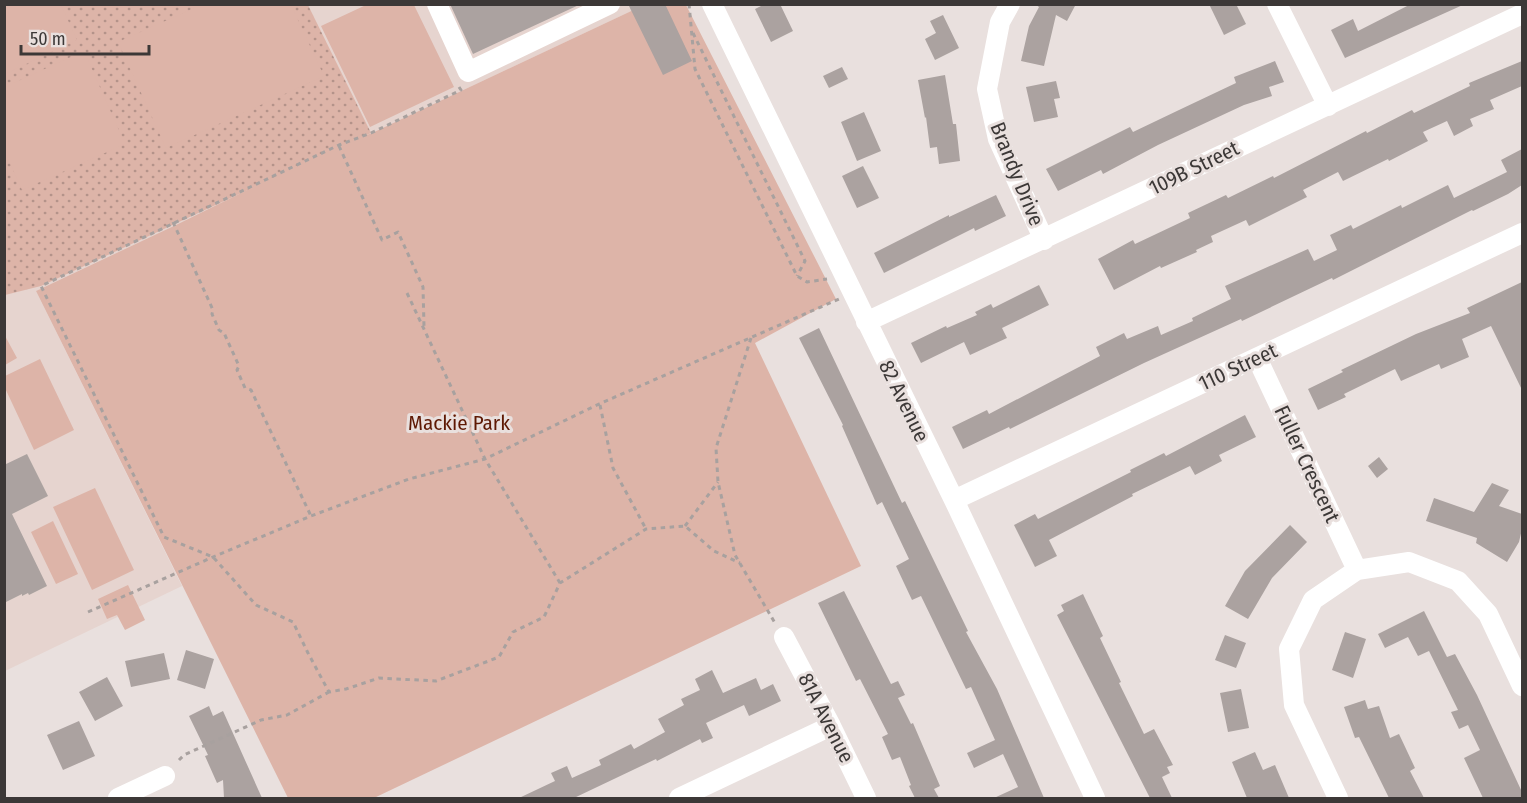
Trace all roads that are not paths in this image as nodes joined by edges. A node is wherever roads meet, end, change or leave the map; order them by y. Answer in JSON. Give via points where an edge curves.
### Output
{"nodes":[{"id":1,"x":437,"y":4,"type":"edge"},
{"id":2,"x":610,"y":4,"type":"edge"},
{"id":3,"x":712,"y":4,"type":"edge"},
{"id":4,"x":1010,"y":4,"type":"edge"},
{"id":5,"x":1277,"y":4,"type":"edge"},
{"id":6,"x":1522,"y":14,"type":"edge"},
{"id":7,"x":1328,"y":106,"type":"junction"},
{"id":8,"x":1522,"y":233,"type":"edge"},
{"id":9,"x":1044,"y":240,"type":"junction"},
{"id":10,"x":866,"y":322,"type":"junction"},
{"id":11,"x":1257,"y":358,"type":"junction"},
{"id":12,"x":954,"y":500,"type":"junction"},
{"id":13,"x":1357,"y":570,"type":"junction"},
{"id":14,"x":784,"y":637,"type":"road end"},
{"id":15,"x":1522,"y":686,"type":"edge"},
{"id":16,"x":831,"y":726,"type":"junction"},
{"id":17,"x":165,"y":776,"type":"dead end"},
{"id":18,"x":118,"y":798,"type":"edge"},
{"id":19,"x":679,"y":798,"type":"edge"},
{"id":20,"x":866,"y":798,"type":"edge"},
{"id":21,"x":1095,"y":798,"type":"edge"},
{"id":22,"x":1338,"y":798,"type":"edge"}],
"edges":[{"from":1,"to":2,"type":"street","via":[[468,72]]},
{"from":3,"to":10,"type":"street","name":"82 Avenue"},
{"from":4,"to":9,"type":"street","name":"Brandy Drive","via":[[1000,22],[987,89],[998,139]]},
{"from":5,"to":7,"type":"street"},
{"from":6,"to":7,"type":"street","name":"109B Street"},
{"from":7,"to":9,"type":"street","name":"109B Street"},
{"from":8,"to":11,"type":"street","name":"110 Street"},
{"from":9,"to":10,"type":"street","name":"109B Street"},
{"from":10,"to":12,"type":"street","name":"82 Avenue"},
{"from":11,"to":12,"type":"street","name":"110 Street"},
{"from":11,"to":13,"type":"street","name":"Fuller Crescent"},
{"from":12,"to":21,"type":"street","name":"82 Avenue"},
{"from":13,"to":15,"type":"street","via":[[1409,562],[1458,581],[1488,614]]},
{"from":13,"to":22,"type":"street","via":[[1313,600],[1289,649],[1294,705]]},
{"from":14,"to":16,"type":"street","name":"81A Avenue"},
{"from":16,"to":19,"type":"street"},
{"from":16,"to":20,"type":"street","name":"81A Avenue"},
{"from":17,"to":18,"type":"street"}]}
